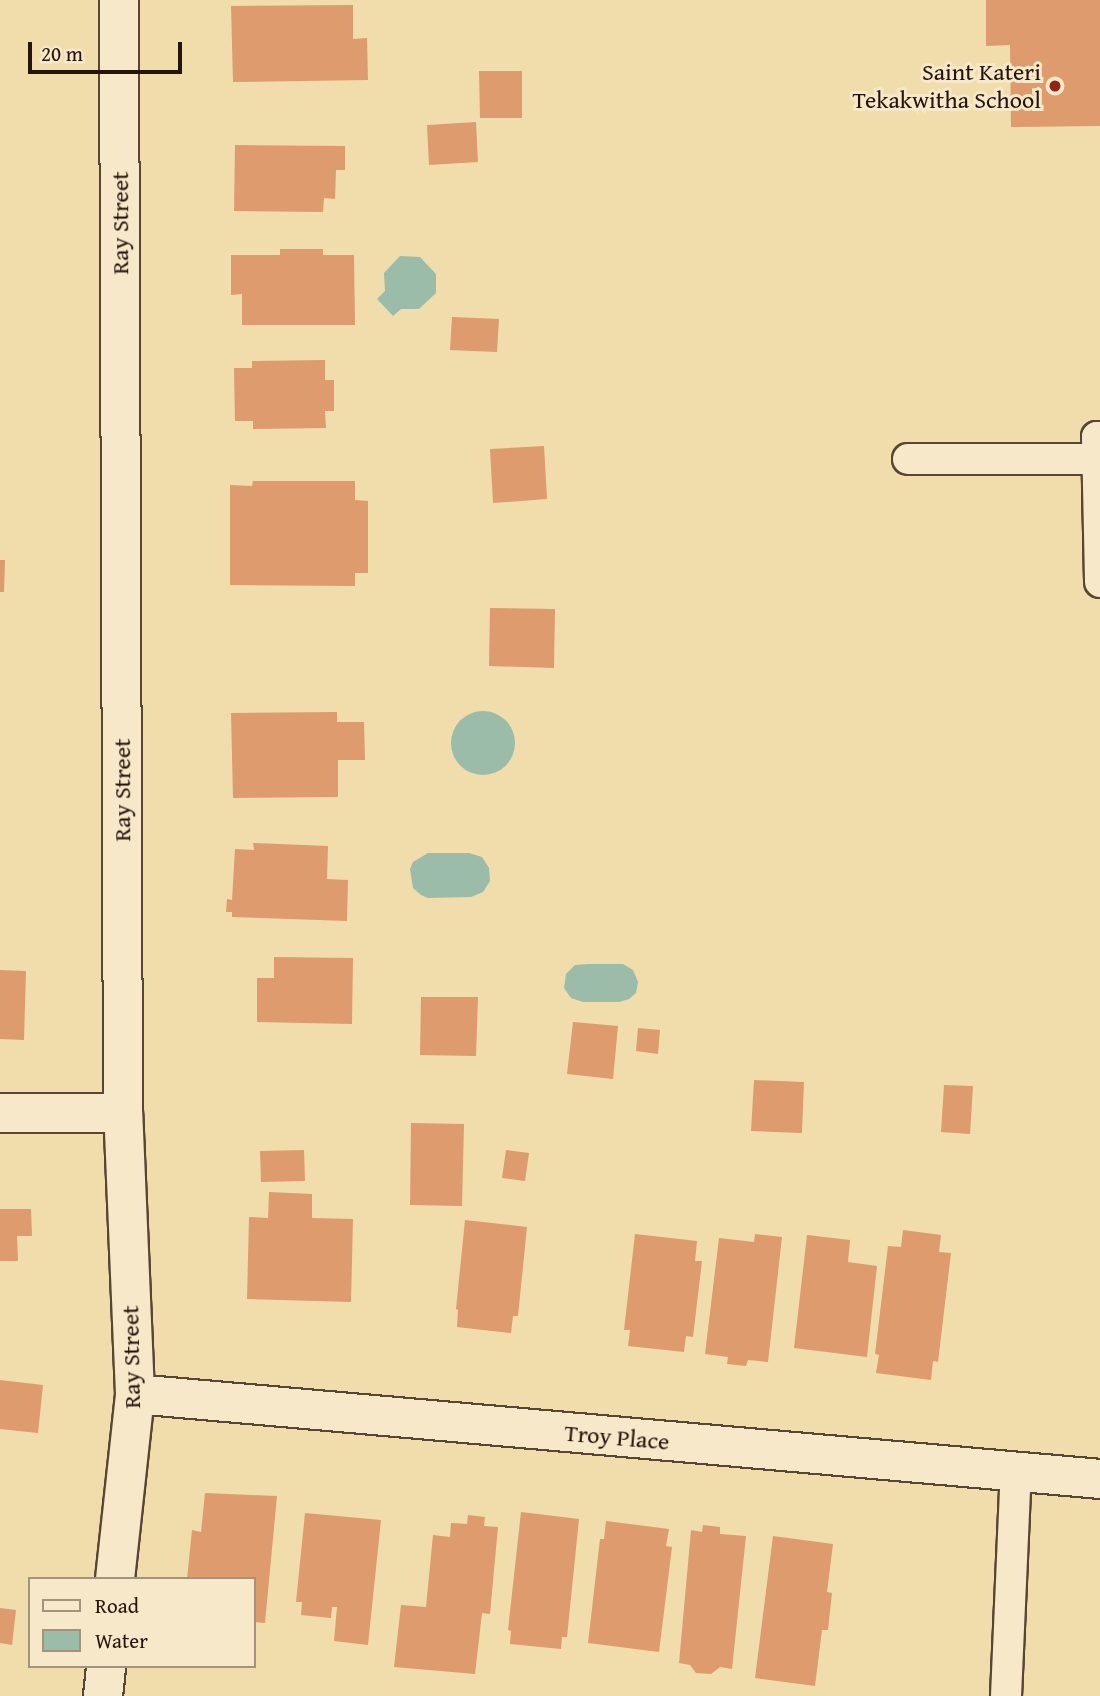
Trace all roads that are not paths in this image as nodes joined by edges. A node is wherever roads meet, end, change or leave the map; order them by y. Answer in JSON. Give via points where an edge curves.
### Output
{"nodes":[{"id":1,"x":119,"y":0,"type":"edge"},
{"id":2,"x":1099,"y":448,"type":"edge"},
{"id":3,"x":908,"y":459,"type":"dead end"},
{"id":4,"x":1100,"y":582,"type":"edge"},
{"id":5,"x":0,"y":1113,"type":"edge"},
{"id":6,"x":122,"y":1113,"type":"junction"},
{"id":7,"x":135,"y":1394,"type":"junction"},
{"id":8,"x":1016,"y":1471,"type":"junction"},
{"id":9,"x":1100,"y":1479,"type":"edge"},
{"id":10,"x":115,"y":1577,"type":"edge"},
{"id":11,"x":106,"y":1668,"type":"edge"},
{"id":12,"x":103,"y":1696,"type":"edge"},
{"id":13,"x":1006,"y":1696,"type":"edge"}],
"edges":[{"from":1,"to":6,"type":"street","name":"Ray Street"},
{"from":2,"to":3,"type":"lane"},
{"from":2,"to":4,"type":"lane"},
{"from":5,"to":6,"type":"street"},
{"from":6,"to":7,"type":"street","name":"Ray Street"},
{"from":7,"to":8,"type":"street","name":"Troy Place"},
{"from":7,"to":10,"type":"street","name":"Ray Street"},
{"from":8,"to":9,"type":"street","name":"Troy Place"},
{"from":8,"to":13,"type":"lane"},
{"from":11,"to":12,"type":"street"}]}
